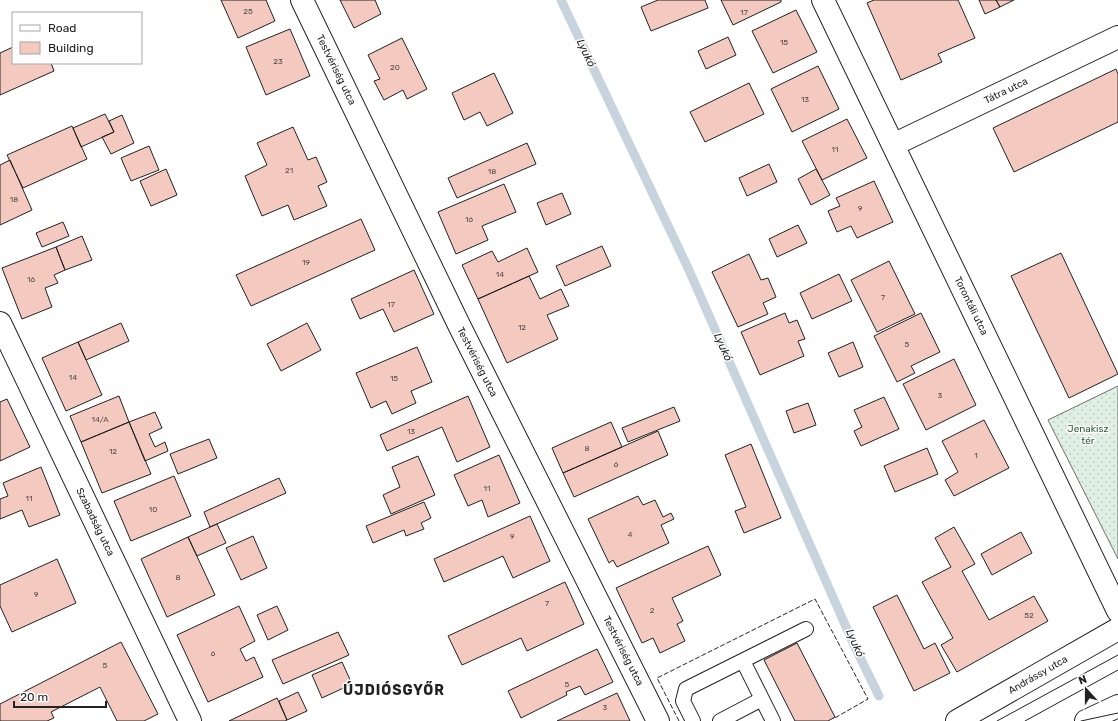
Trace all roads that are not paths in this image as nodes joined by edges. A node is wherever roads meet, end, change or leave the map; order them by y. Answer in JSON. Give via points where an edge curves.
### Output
{"nodes":[{"id":1,"x":302,"y":0,"type":"edge"},
{"id":2,"x":823,"y":0,"type":"edge"},
{"id":3,"x":1118,"y":37,"type":"edge"},
{"id":4,"x":893,"y":145,"type":"junction"},
{"id":5,"x":0,"y":324,"type":"edge"},
{"id":6,"x":1118,"y":611,"type":"edge"},
{"id":7,"x":806,"y":629,"type":"dead end"},
{"id":8,"x":1118,"y":629,"type":"edge"},
{"id":9,"x":742,"y":661,"type":"junction"},
{"id":10,"x":762,"y":699,"type":"junction"},
{"id":11,"x":1118,"y":706,"type":"edge"},
{"id":12,"x":190,"y":721,"type":"edge"},
{"id":13,"x":658,"y":721,"type":"edge"},
{"id":14,"x":693,"y":721,"type":"edge"},
{"id":15,"x":720,"y":721,"type":"edge"},
{"id":16,"x":773,"y":721,"type":"edge"},
{"id":17,"x":957,"y":721,"type":"edge"},
{"id":18,"x":1086,"y":721,"type":"edge"}],
"edges":[{"from":1,"to":13,"type":"street","name":"Testvériség utca","via":[[462,332]]},
{"from":2,"to":4,"type":"street","name":"Torontáli utca"},
{"from":3,"to":4,"type":"street","name":"Tátra utca"},
{"from":4,"to":6,"type":"street","name":"Torontáli utca"},
{"from":5,"to":12,"type":"street","name":"Szabadság utca"},
{"from":7,"to":9,"type":"lane"},
{"from":8,"to":17,"type":"street","name":"Andrássy utca"},
{"from":9,"to":10,"type":"lane"},
{"from":9,"to":14,"type":"lane","via":[[686,689],[683,700]]},
{"from":10,"to":15,"type":"lane"},
{"from":10,"to":16,"type":"lane"},
{"from":11,"to":18,"type":"street"}]}
